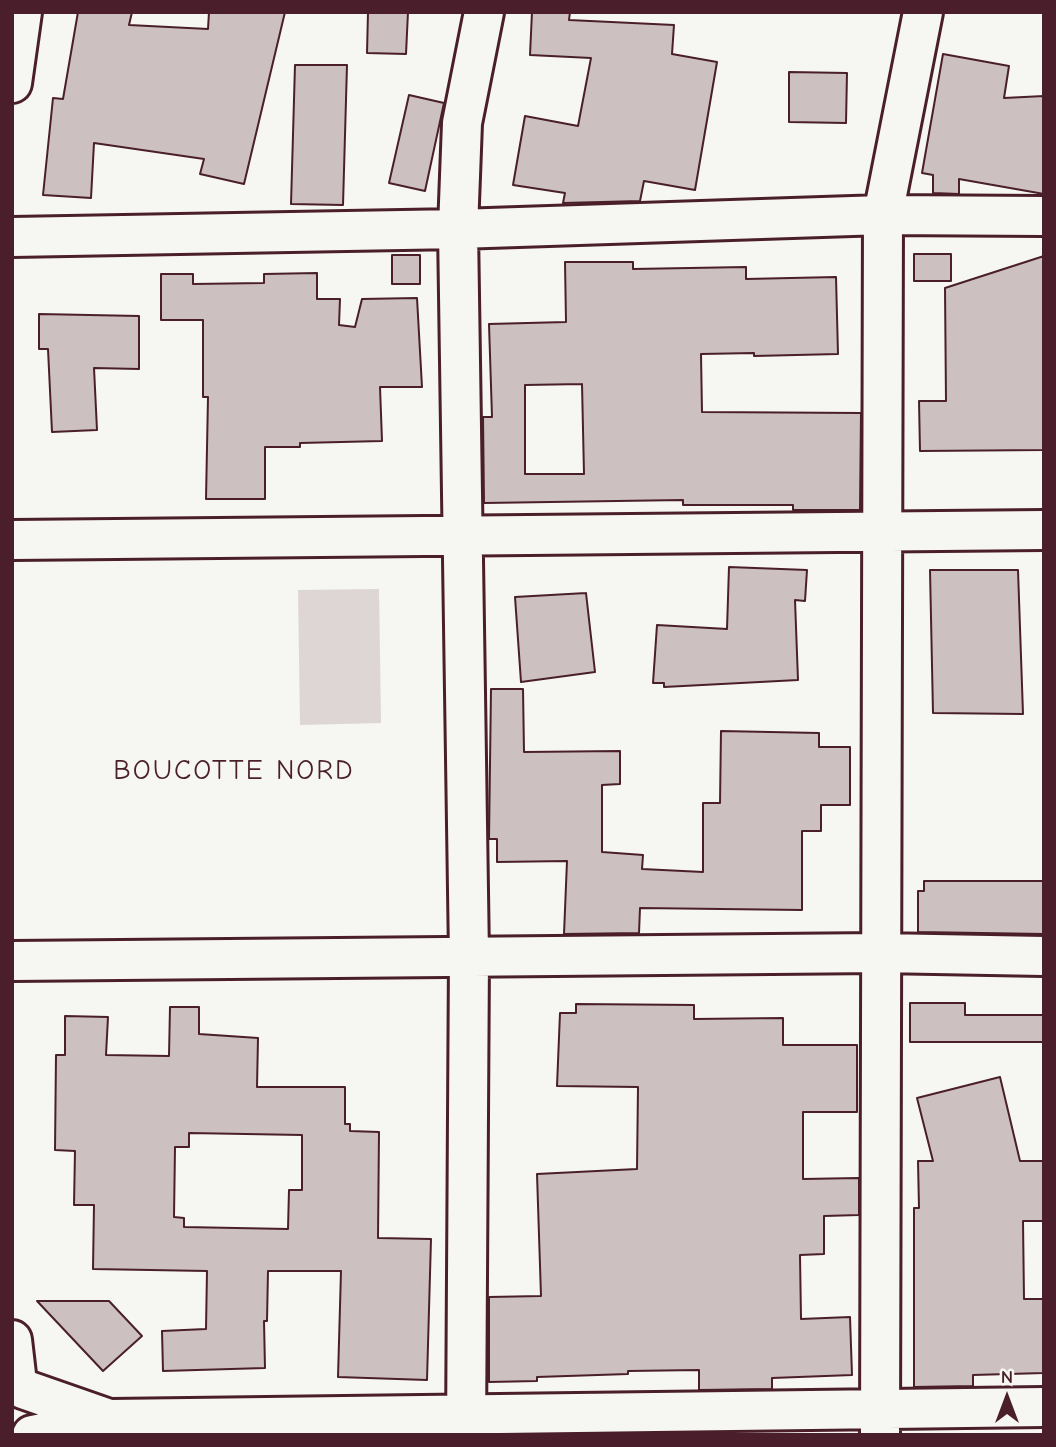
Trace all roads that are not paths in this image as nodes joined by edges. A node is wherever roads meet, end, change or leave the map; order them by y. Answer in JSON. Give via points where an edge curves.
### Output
{"nodes":[{"id":1,"x":22,"y":12,"type":"edge"},
{"id":2,"x":484,"y":12,"type":"edge"},
{"id":3,"x":923,"y":12,"type":"edge"},
{"id":4,"x":12,"y":83,"type":"edge"},
{"id":5,"x":883,"y":215,"type":"junction"},
{"id":6,"x":1044,"y":216,"type":"edge"},
{"id":7,"x":458,"y":229,"type":"junction"},
{"id":8,"x":12,"y":236,"type":"edge"},
{"id":9,"x":884,"y":530,"type":"junction"},
{"id":10,"x":1044,"y":530,"type":"edge"},
{"id":11,"x":462,"y":535,"type":"junction"},
{"id":12,"x":12,"y":540,"type":"edge"},
{"id":13,"x":880,"y":953,"type":"junction"},
{"id":14,"x":469,"y":956,"type":"junction"},
{"id":15,"x":1044,"y":957,"type":"edge"},
{"id":16,"x":12,"y":961,"type":"edge"},
{"id":17,"x":12,"y":1340,"type":"edge"},
{"id":18,"x":17,"y":1385,"type":"edge"},
{"id":19,"x":1044,"y":1407,"type":"edge"},
{"id":20,"x":111,"y":1419,"type":"junction"},
{"id":21,"x":880,"y":1422,"type":"edge"},
{"id":22,"x":466,"y":1426,"type":"edge"},
{"id":23,"x":26,"y":1435,"type":"edge"},
{"id":24,"x":32,"y":1435,"type":"edge"}],
"edges":[{"from":1,"to":4,"type":"street"},
{"from":2,"to":7,"type":"street","via":[[463,123]]},
{"from":3,"to":5,"type":"street"},
{"from":5,"to":6,"type":"street"},
{"from":5,"to":7,"type":"street"},
{"from":5,"to":9,"type":"street"},
{"from":7,"to":8,"type":"street"},
{"from":7,"to":11,"type":"street"},
{"from":9,"to":10,"type":"street"},
{"from":9,"to":11,"type":"street"},
{"from":9,"to":13,"type":"street"},
{"from":11,"to":12,"type":"street"},
{"from":11,"to":14,"type":"street"},
{"from":13,"to":14,"type":"street"},
{"from":13,"to":15,"type":"street"},
{"from":13,"to":21,"type":"street"},
{"from":14,"to":16,"type":"street"},
{"from":14,"to":22,"type":"street"},
{"from":17,"to":18,"type":"street"},
{"from":18,"to":20,"type":"street"},
{"from":18,"to":23,"type":"street","via":[[33,1412]]},
{"from":19,"to":21,"type":"street"},
{"from":20,"to":22,"type":"street"},
{"from":20,"to":24,"type":"street"},
{"from":21,"to":22,"type":"street"}]}
